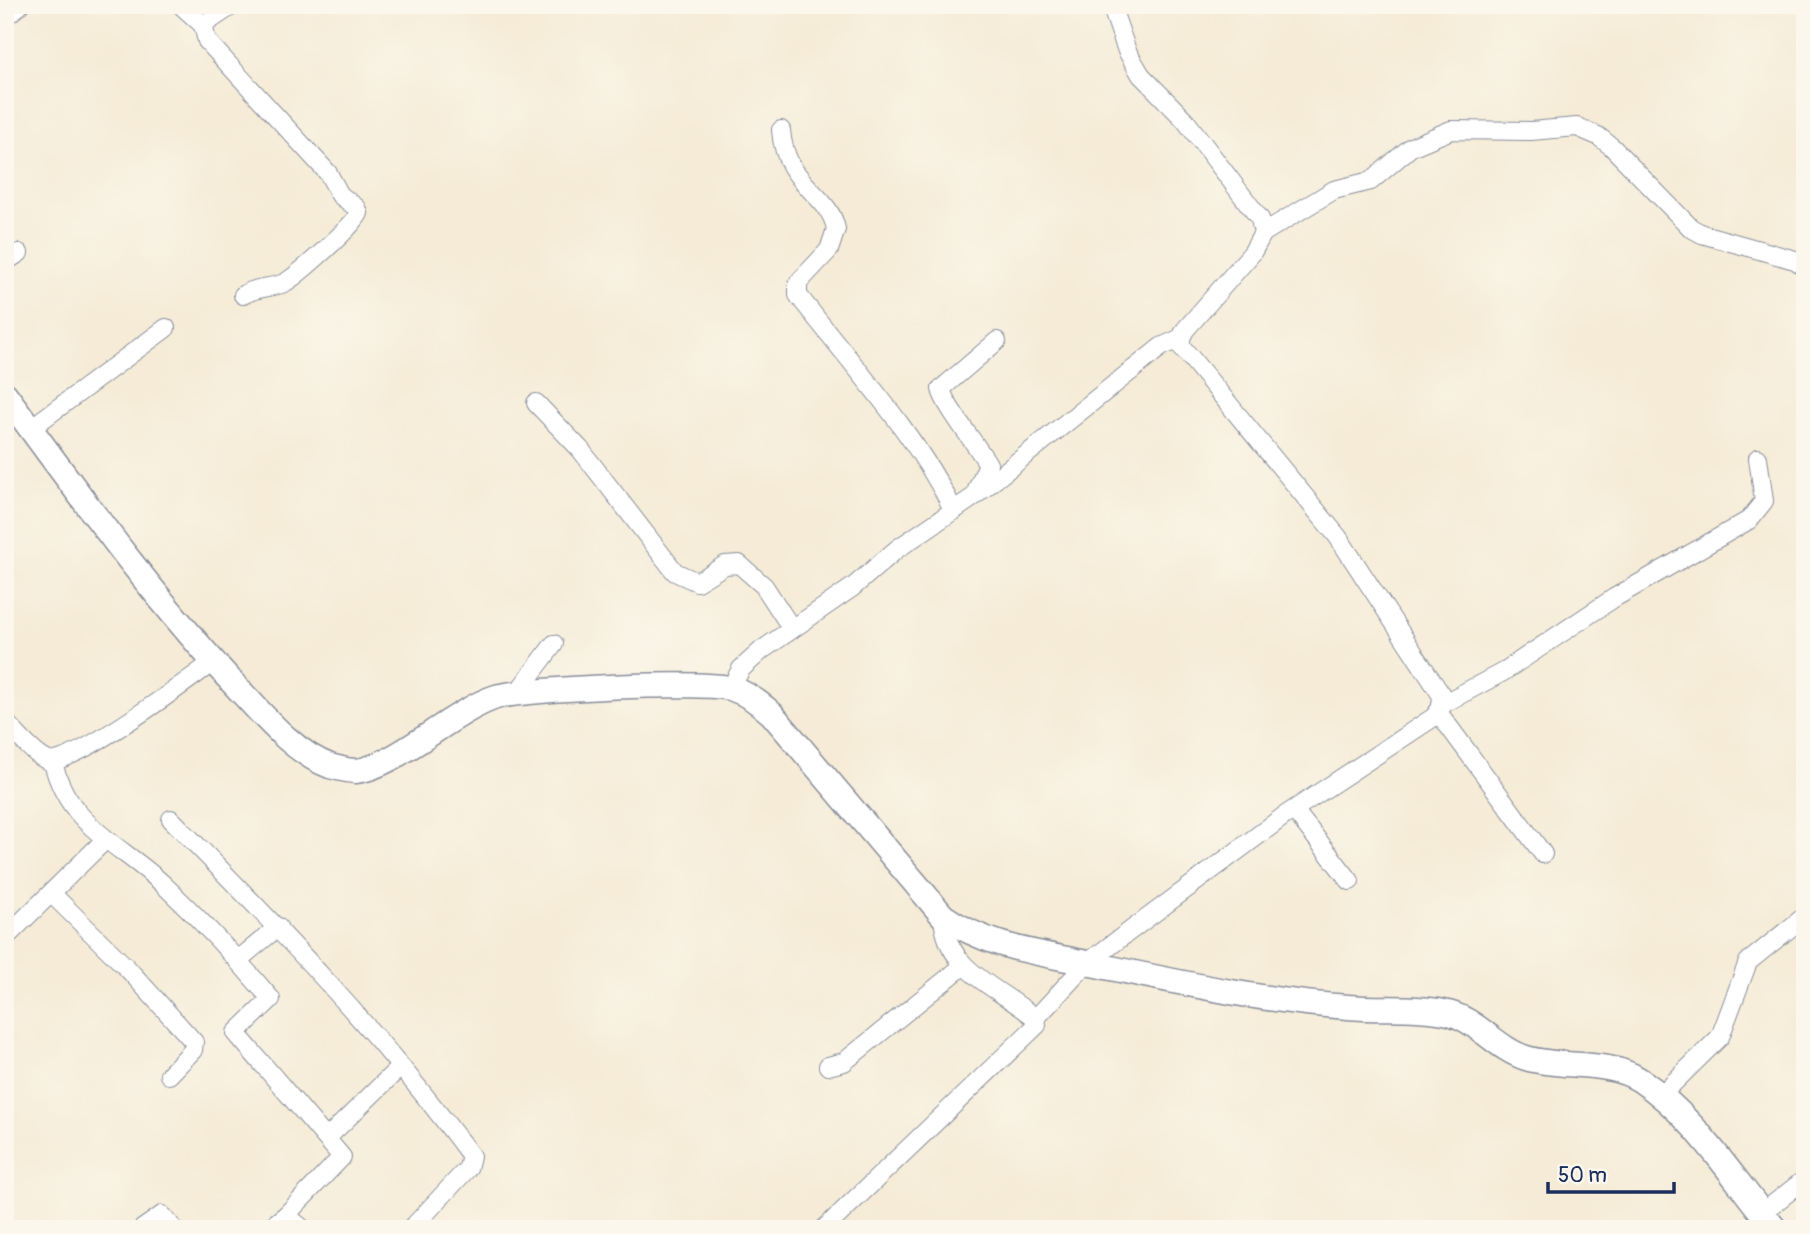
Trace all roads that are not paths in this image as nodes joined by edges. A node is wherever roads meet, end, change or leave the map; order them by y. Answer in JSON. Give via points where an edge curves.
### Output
{"nodes":[{"id":1,"x":20,"y":5,"type":"edge"},
{"id":2,"x":181,"y":5,"type":"edge"},
{"id":3,"x":233,"y":5,"type":"edge"},
{"id":4,"x":1111,"y":5,"type":"edge"},
{"id":5,"x":5,"y":17,"type":"edge"},
{"id":6,"x":203,"y":25,"type":"junction"},
{"id":7,"x":781,"y":130,"type":"dead end"},
{"id":8,"x":1263,"y":233,"type":"junction"},
{"id":9,"x":1805,"y":267,"type":"edge"},
{"id":10,"x":243,"y":295,"type":"dead end"},
{"id":11,"x":166,"y":328,"type":"dead end"},
{"id":12,"x":1181,"y":338,"type":"junction"},
{"id":13,"x":997,"y":341,"type":"dead end"},
{"id":14,"x":5,"y":394,"type":"edge"},
{"id":15,"x":536,"y":403,"type":"dead end"},
{"id":16,"x":31,"y":428,"type":"junction"},
{"id":17,"x":1758,"y":458,"type":"dead end"},
{"id":18,"x":972,"y":498,"type":"junction"},
{"id":19,"x":954,"y":511,"type":"junction"},
{"id":20,"x":792,"y":629,"type":"junction"},
{"id":21,"x":554,"y":644,"type":"dead end"},
{"id":22,"x":213,"y":662,"type":"junction"},
{"id":23,"x":731,"y":688,"type":"junction"},
{"id":24,"x":517,"y":693,"type":"junction"},
{"id":25,"x":1440,"y":708,"type":"junction"},
{"id":26,"x":5,"y":722,"type":"edge"},
{"id":27,"x":53,"y":762,"type":"junction"},
{"id":28,"x":1294,"y":810,"type":"junction"},
{"id":29,"x":171,"y":819,"type":"dead end"},
{"id":30,"x":106,"y":840,"type":"junction"},
{"id":31,"x":1543,"y":854,"type":"dead end"},
{"id":32,"x":1350,"y":881,"type":"dead end"},
{"id":33,"x":52,"y":894,"type":"junction"},
{"id":34,"x":943,"y":916,"type":"junction"},
{"id":35,"x":1805,"y":916,"type":"edge"},
{"id":36,"x":278,"y":927,"type":"junction"},
{"id":37,"x":5,"y":938,"type":"edge"},
{"id":38,"x":238,"y":960,"type":"junction"},
{"id":39,"x":1087,"y":963,"type":"junction"},
{"id":40,"x":963,"y":966,"type":"junction"},
{"id":41,"x":1036,"y":1018,"type":"junction"},
{"id":42,"x":828,"y":1066,"type":"dead end"},
{"id":43,"x":399,"y":1068,"type":"junction"},
{"id":44,"x":169,"y":1075,"type":"dead end"},
{"id":45,"x":1660,"y":1096,"type":"junction"},
{"id":46,"x":328,"y":1137,"type":"junction"},
{"id":47,"x":1805,"y":1179,"type":"edge"},
{"id":48,"x":286,"y":1215,"type":"junction"},
{"id":49,"x":1768,"y":1221,"type":"edge"},
{"id":50,"x":142,"y":1229,"type":"edge"},
{"id":51,"x":174,"y":1229,"type":"edge"},
{"id":52,"x":268,"y":1229,"type":"edge"},
{"id":53,"x":303,"y":1229,"type":"edge"},
{"id":54,"x":411,"y":1229,"type":"edge"},
{"id":55,"x":824,"y":1229,"type":"edge"}],
"edges":[{"from":1,"to":5,"type":"street"},
{"from":2,"to":6,"type":"street"},
{"from":3,"to":6,"type":"street"},
{"from":4,"to":8,"type":"street","via":[[1141,75],[1185,120],[1259,219]]},
{"from":6,"to":10,"type":"street","via":[[207,41],[359,213],[351,228],[285,283],[253,288]]},
{"from":7,"to":19,"type":"street","via":[[785,159],[830,213],[836,229],[829,250],[798,284],[798,295],[934,471]]},
{"from":8,"to":9,"type":"street","via":[[1334,190],[1371,181],[1410,147],[1451,130],[1577,127],[1612,146],[1691,228]]},
{"from":8,"to":12,"type":"street","via":[[1252,253]]},
{"from":11,"to":16,"type":"street"},
{"from":12,"to":18,"type":"street","via":[[1161,347]]},
{"from":12,"to":25,"type":"street","via":[[1185,353],[1338,537],[1442,696]]},
{"from":13,"to":18,"type":"street","via":[[941,389],[988,464]]},
{"from":14,"to":16,"type":"street"},
{"from":15,"to":20,"type":"street","via":[[579,449],[674,572],[697,582],[725,565],[739,564],[764,586]]},
{"from":16,"to":22,"type":"street"},
{"from":17,"to":25,"type":"street","via":[[1764,501],[1749,520],[1614,598],[1520,662]]},
{"from":18,"to":19,"type":"street"},
{"from":19,"to":20,"type":"street"},
{"from":20,"to":23,"type":"street","via":[[741,669]]},
{"from":21,"to":24,"type":"street"},
{"from":22,"to":24,"type":"street","via":[[299,747],[328,765],[347,770],[374,765],[467,709]]},
{"from":22,"to":27,"type":"street","via":[[110,732]]},
{"from":23,"to":24,"type":"street"},
{"from":23,"to":34,"type":"street","via":[[772,714]]},
{"from":25,"to":28,"type":"street","via":[[1374,759]]},
{"from":25,"to":31,"type":"street"},
{"from":26,"to":27,"type":"street"},
{"from":27,"to":30,"type":"street","via":[[65,797]]},
{"from":28,"to":32,"type":"street"},
{"from":28,"to":39,"type":"street"},
{"from":29,"to":36,"type":"street"},
{"from":30,"to":33,"type":"street"},
{"from":30,"to":38,"type":"street","via":[[162,883]]},
{"from":33,"to":37,"type":"street"},
{"from":33,"to":44,"type":"street","via":[[194,1042],[193,1050]]},
{"from":34,"to":39,"type":"street","via":[[992,943]]},
{"from":34,"to":40,"type":"street","via":[[948,943]]},
{"from":35,"to":45,"type":"street","via":[[1748,962],[1720,1037]]},
{"from":36,"to":38,"type":"street"},
{"from":36,"to":43,"type":"street"},
{"from":38,"to":46,"type":"street","via":[[271,999],[236,1033]]},
{"from":39,"to":41,"type":"street"},
{"from":39,"to":45,"type":"street","via":[[1282,1000],[1447,1012],[1524,1057],[1621,1072],[1636,1077]]},
{"from":40,"to":41,"type":"street"},
{"from":40,"to":42,"type":"street","via":[[844,1062]]},
{"from":41,"to":55,"type":"street","via":[[1033,1030],[989,1067],[953,1108]]},
{"from":43,"to":46,"type":"street"},
{"from":43,"to":54,"type":"street","via":[[451,1129],[471,1161]]},
{"from":45,"to":49,"type":"street"},
{"from":46,"to":48,"type":"street","via":[[342,1157]]},
{"from":47,"to":49,"type":"street"},
{"from":48,"to":52,"type":"street"},
{"from":48,"to":53,"type":"street"},
{"from":50,"to":51,"type":"street","via":[[162,1215]]}]}
